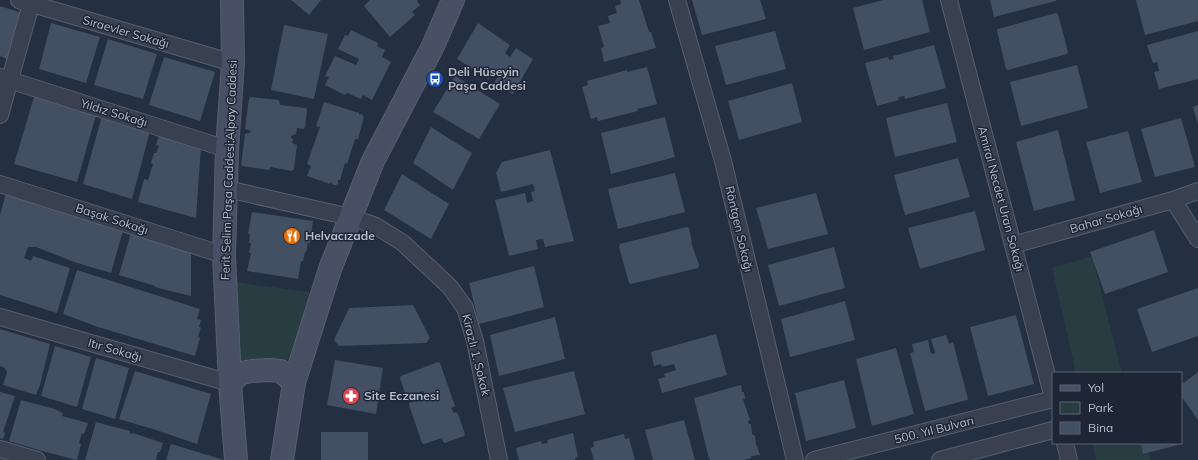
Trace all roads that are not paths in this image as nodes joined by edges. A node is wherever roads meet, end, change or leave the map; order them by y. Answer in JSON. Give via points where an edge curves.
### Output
{"nodes":[{"id":1,"x":232,"y":0,"type":"edge"},
{"id":2,"x":453,"y":0,"type":"edge"},
{"id":3,"x":677,"y":0,"type":"edge"},
{"id":4,"x":949,"y":0,"type":"edge"},
{"id":5,"x":25,"y":2,"type":"edge"},
{"id":6,"x":232,"y":63,"type":"junction"},
{"id":7,"x":5,"y":79,"type":"edge"},
{"id":8,"x":0,"y":115,"type":"edge"},
{"id":9,"x":227,"y":149,"type":"junction"},
{"id":10,"x":0,"y":184,"type":"edge"},
{"id":11,"x":227,"y":189,"type":"junction"},
{"id":12,"x":1198,"y":191,"type":"edge"},
{"id":13,"x":1173,"y":200,"type":"junction"},
{"id":14,"x":350,"y":216,"type":"junction"},
{"id":15,"x":1198,"y":238,"type":"edge"},
{"id":16,"x":1013,"y":245,"type":"junction"},
{"id":17,"x":224,"y":255,"type":"junction"},
{"id":18,"x":0,"y":317,"type":"edge"},
{"id":19,"x":230,"y":382,"type":"junction"},
{"id":20,"x":294,"y":383,"type":"junction"},
{"id":21,"x":1052,"y":394,"type":"edge"},
{"id":22,"x":1052,"y":398,"type":"edge"},
{"id":23,"x":1052,"y":430,"type":"edge"},
{"id":24,"x":1065,"y":444,"type":"edge"},
{"id":25,"x":0,"y":449,"type":"edge"},
{"id":26,"x":38,"y":460,"type":"edge"},
{"id":27,"x":236,"y":460,"type":"edge"},
{"id":28,"x":282,"y":460,"type":"edge"},
{"id":29,"x":499,"y":460,"type":"edge"},
{"id":30,"x":795,"y":460,"type":"edge"},
{"id":31,"x":814,"y":460,"type":"edge"},
{"id":32,"x":940,"y":460,"type":"edge"},
{"id":33,"x":1069,"y":460,"type":"edge"}],
"edges":[{"from":1,"to":6,"type":"main road","name":"Ferit Selim Paşa Caddesi;Alpay Caddesi"},
{"from":2,"to":14,"type":"main road","via":[[433,46],[373,161]]},
{"from":3,"to":30,"type":"street","name":"Röntgen Sokağı","via":[[723,161]]},
{"from":4,"to":16,"type":"street","name":"Amiral Necdet Uran Sokağı"},
{"from":5,"to":6,"type":"street","name":"Sıraevler Sokağı"},
{"from":5,"to":7,"type":"street"},
{"from":6,"to":9,"type":"main road","name":"Ferit Selim Paşa Caddesi;Alpay Caddesi"},
{"from":7,"to":8,"type":"street"},
{"from":7,"to":9,"type":"street","name":"Yıldız Sokağı"},
{"from":9,"to":11,"type":"main road","name":"Ferit Selim Paşa Caddesi;Alpay Caddesi"},
{"from":10,"to":17,"type":"street","name":"Başak Sokağı"},
{"from":11,"to":14,"type":"street","name":"Kirazlı 1. Sokak"},
{"from":11,"to":17,"type":"main road","name":"Ferit Selim Paşa Caddesi;Alpay Caddesi"},
{"from":12,"to":13,"type":"street","name":"Bahar Sokağı"},
{"from":13,"to":15,"type":"street"},
{"from":13,"to":16,"type":"street","name":"Bahar Sokağı"},
{"from":14,"to":20,"type":"main road","via":[[330,269]]},
{"from":14,"to":29,"type":"street","name":"Kirazlı 1. Sokak","via":[[376,226],[403,242],[450,288],[465,308],[475,341]]},
{"from":16,"to":21,"type":"street","name":"Amiral Necdet Uran Sokağı"},
{"from":17,"to":19,"type":"main road","name":"Ferit Selim Paşa Caddesi;Alpay Caddesi"},
{"from":18,"to":19,"type":"street","name":"Itır Sokağı"},
{"from":19,"to":20,"type":"main road","via":[[242,373],[270,370],[281,371]]},
{"from":19,"to":27,"type":"main road","name":"Ferit Selim Paşa Caddesi;Alpay Caddesi"},
{"from":20,"to":28,"type":"main road"},
{"from":22,"to":31,"type":"street","name":"500. Yıl Bulvarı"},
{"from":23,"to":32,"type":"street"},
{"from":24,"to":33,"type":"street"},
{"from":25,"to":26,"type":"street"}]}
